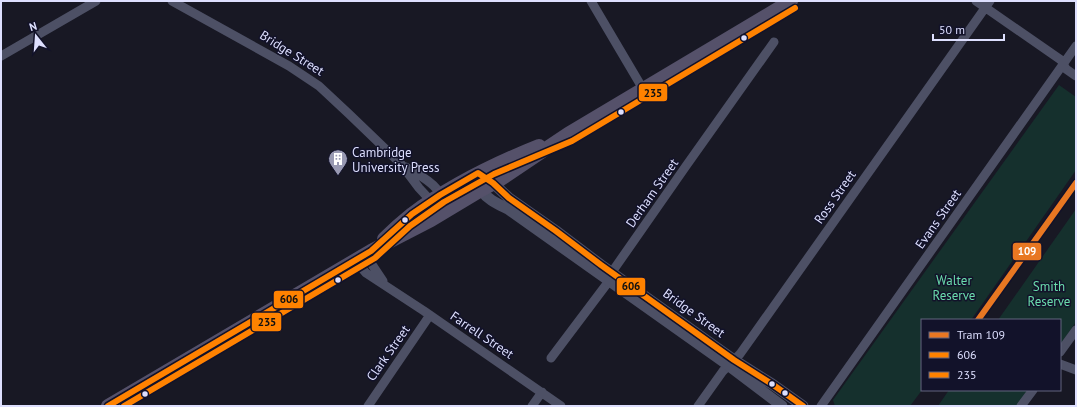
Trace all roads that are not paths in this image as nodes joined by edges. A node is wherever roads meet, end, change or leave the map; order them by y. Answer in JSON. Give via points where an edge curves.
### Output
{"nodes":[{"id":1,"x":96,"y":1,"type":"edge"},
{"id":2,"x":172,"y":1,"type":"edge"},
{"id":3,"x":591,"y":1,"type":"edge"},
{"id":4,"x":791,"y":1,"type":"edge"},
{"id":5,"x":976,"y":1,"type":"edge"},
{"id":6,"x":988,"y":4,"type":"edge"},
{"id":7,"x":774,"y":42,"type":"dead end"},
{"id":8,"x":1076,"y":46,"type":"edge"},
{"id":9,"x":1,"y":56,"type":"edge"},
{"id":10,"x":1063,"y":65,"type":"junction"},
{"id":11,"x":1076,"y":76,"type":"edge"},
{"id":12,"x":643,"y":89,"type":"junction"},
{"id":13,"x":568,"y":134,"type":"junction"},
{"id":14,"x":478,"y":173,"type":"junction"},
{"id":15,"x":487,"y":187,"type":"junction"},
{"id":16,"x":436,"y":198,"type":"junction"},
{"id":17,"x":443,"y":213,"type":"junction"},
{"id":18,"x":364,"y":255,"type":"junction"},
{"id":19,"x":611,"y":276,"type":"junction"},
{"id":20,"x":430,"y":315,"type":"junction"},
{"id":21,"x":1076,"y":330,"type":"edge"},
{"id":22,"x":1061,"y":351,"type":"edge"},
{"id":23,"x":551,"y":358,"type":"dead end"},
{"id":24,"x":731,"y":363,"type":"junction"},
{"id":25,"x":1061,"y":364,"type":"edge"},
{"id":26,"x":1076,"y":370,"type":"edge"},
{"id":27,"x":1032,"y":391,"type":"edge"},
{"id":28,"x":542,"y":392,"type":"junction"},
{"id":29,"x":108,"y":406,"type":"edge"},
{"id":30,"x":368,"y":406,"type":"edge"},
{"id":31,"x":532,"y":406,"type":"edge"},
{"id":32,"x":561,"y":406,"type":"edge"},
{"id":33,"x":698,"y":406,"type":"edge"},
{"id":34,"x":782,"y":406,"type":"edge"},
{"id":35,"x":803,"y":406,"type":"edge"},
{"id":36,"x":821,"y":406,"type":"edge"},
{"id":37,"x":1021,"y":406,"type":"edge"}],
"edges":[{"from":1,"to":9,"type":"street"},
{"from":2,"to":16,"type":"street","name":"Bridge Street","via":[[310,79],[401,164],[419,188]]},
{"from":3,"to":12,"type":"street"},
{"from":4,"to":12,"type":"main road"},
{"from":5,"to":6,"type":"street"},
{"from":6,"to":10,"type":"street","via":[[1061,60]]},
{"from":6,"to":24,"type":"street","name":"Ross Street","via":[[740,354]]},
{"from":7,"to":19,"type":"street","name":"Derham Street"},
{"from":8,"to":10,"type":"street","name":"Evans Street"},
{"from":10,"to":11,"type":"street"},
{"from":10,"to":36,"type":"street","name":"Evans Street"},
{"from":12,"to":13,"type":"main road"},
{"from":13,"to":14,"type":"main road"},
{"from":13,"to":15,"type":"main road"},
{"from":14,"to":15,"type":"main road"},
{"from":14,"to":16,"type":"main road"},
{"from":15,"to":17,"type":"main road"},
{"from":15,"to":19,"type":"street","name":"Bridge Street","via":[[509,198]]},
{"from":16,"to":17,"type":"main road"},
{"from":16,"to":18,"type":"main road","via":[[408,217]]},
{"from":17,"to":18,"type":"main road"},
{"from":18,"to":20,"type":"street","name":"Farrell Street","via":[[366,273]]},
{"from":18,"to":29,"type":"main road"},
{"from":19,"to":23,"type":"street","name":"Derham Street"},
{"from":19,"to":24,"type":"street","name":"Bridge Street"},
{"from":20,"to":28,"type":"street","name":"Farrell Street"},
{"from":20,"to":30,"type":"street","name":"Clark Street"},
{"from":21,"to":22,"type":"street"},
{"from":24,"to":33,"type":"street","name":"Ross Street","via":[[723,370]]},
{"from":24,"to":34,"type":"street","name":"Bridge Street"},
{"from":24,"to":35,"type":"street","name":"Bridge Street","via":[[772,384]]},
{"from":25,"to":26,"type":"street"},
{"from":27,"to":37,"type":"street"},
{"from":28,"to":31,"type":"street"},
{"from":28,"to":32,"type":"street","name":"Farrell Street"}]}
